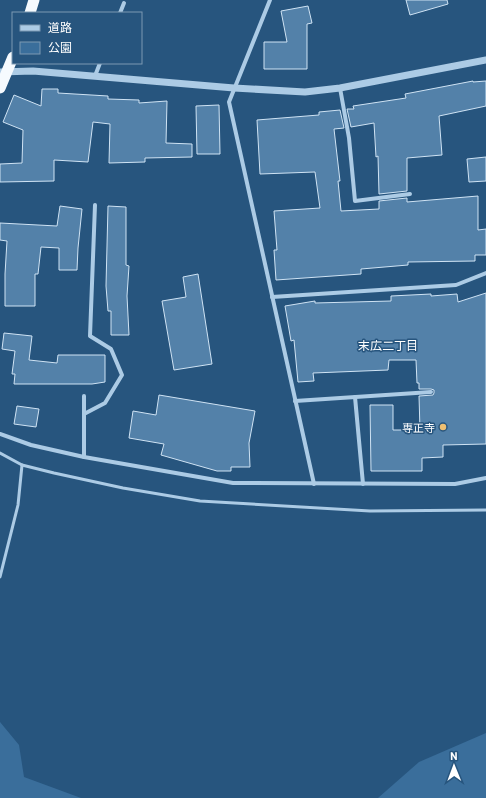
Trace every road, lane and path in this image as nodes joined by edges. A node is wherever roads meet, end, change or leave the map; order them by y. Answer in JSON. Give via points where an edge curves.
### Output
{"nodes":[{"id":1,"x":34,"y":0,"type":"edge"},
{"id":2,"x":270,"y":0,"type":"edge"},
{"id":3,"x":124,"y":3,"type":"dead end"},
{"id":4,"x":30,"y":12,"type":"edge"},
{"id":5,"x":120,"y":12,"type":"edge"},
{"id":6,"x":12,"y":59,"type":"edge"},
{"id":7,"x":486,"y":60,"type":"edge"},
{"id":8,"x":100,"y":64,"type":"edge"},
{"id":9,"x":4,"y":71,"type":"edge"},
{"id":10,"x":95,"y":76,"type":"junction"},
{"id":11,"x":0,"y":88,"type":"edge"},
{"id":12,"x":234,"y":88,"type":"junction"},
{"id":13,"x":340,"y":88,"type":"junction"},
{"id":14,"x":410,"y":194,"type":"dead end"},
{"id":15,"x":95,"y":205,"type":"dead end"},
{"id":16,"x":486,"y":273,"type":"edge"},
{"id":17,"x":272,"y":297,"type":"junction"},
{"id":18,"x":431,"y":392,"type":"dead end"},
{"id":19,"x":84,"y":396,"type":"dead end"},
{"id":20,"x":355,"y":397,"type":"junction"},
{"id":21,"x":295,"y":401,"type":"junction"},
{"id":22,"x":84,"y":414,"type":"junction"},
{"id":23,"x":0,"y":434,"type":"edge"},
{"id":24,"x":0,"y":453,"type":"edge"},
{"id":25,"x":84,"y":457,"type":"junction"},
{"id":26,"x":22,"y":465,"type":"junction"},
{"id":27,"x":486,"y":478,"type":"edge"},
{"id":28,"x":314,"y":484,"type":"junction"},
{"id":29,"x":363,"y":484,"type":"junction"},
{"id":30,"x":486,"y":510,"type":"edge"},
{"id":31,"x":0,"y":577,"type":"edge"}],
"edges":[{"from":1,"to":4,"type":"highway"},
{"from":2,"to":12,"type":"street"},
{"from":3,"to":5,"type":"street"},
{"from":6,"to":9,"type":"highway"},
{"from":7,"to":13,"type":"street"},
{"from":8,"to":10,"type":"street"},
{"from":9,"to":10,"type":"street"},
{"from":9,"to":11,"type":"highway"},
{"from":10,"to":12,"type":"street"},
{"from":12,"to":13,"type":"street","via":[[305,92]]},
{"from":12,"to":17,"type":"street","via":[[229,102]]},
{"from":13,"to":14,"type":"street","via":[[349,138],[355,201]]},
{"from":15,"to":22,"type":"street","via":[[90,336],[111,349],[122,375],[105,403]]},
{"from":16,"to":17,"type":"street","via":[[456,285]]},
{"from":17,"to":21,"type":"street"},
{"from":18,"to":20,"type":"street"},
{"from":19,"to":22,"type":"street"},
{"from":20,"to":21,"type":"street"},
{"from":20,"to":29,"type":"street"},
{"from":21,"to":28,"type":"street"},
{"from":22,"to":25,"type":"street"},
{"from":23,"to":25,"type":"street","via":[[31,445]]},
{"from":24,"to":26,"type":"lane"},
{"from":25,"to":28,"type":"street","via":[[233,483]]},
{"from":26,"to":30,"type":"lane","via":[[123,488],[200,501],[370,511]]},
{"from":26,"to":31,"type":"lane","via":[[18,505]]},
{"from":27,"to":29,"type":"street","via":[[455,484]]},
{"from":28,"to":29,"type":"street"}]}
